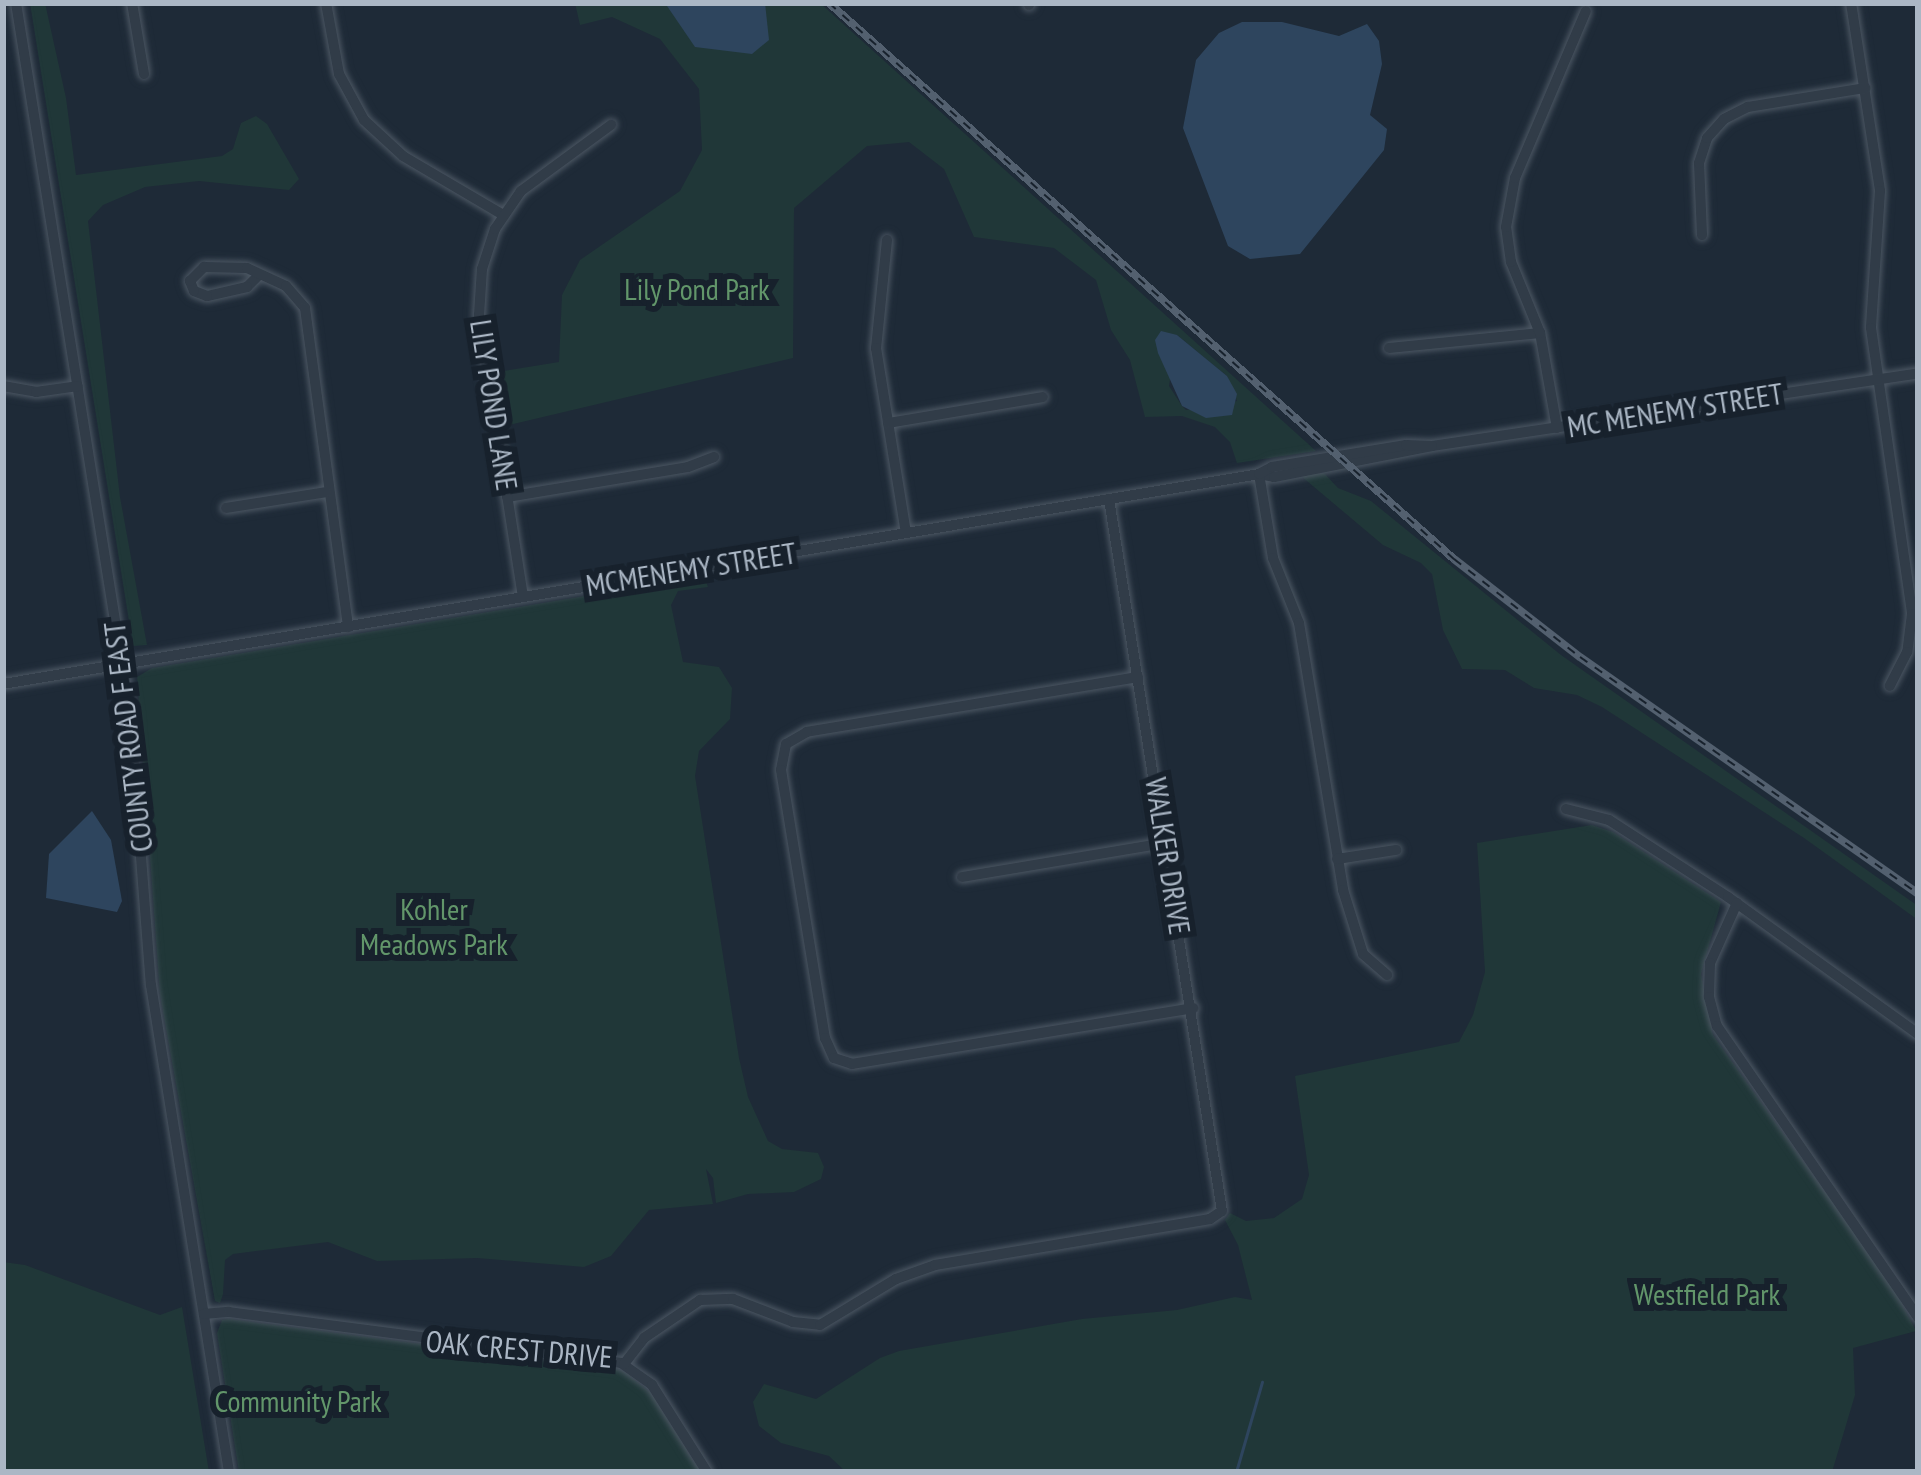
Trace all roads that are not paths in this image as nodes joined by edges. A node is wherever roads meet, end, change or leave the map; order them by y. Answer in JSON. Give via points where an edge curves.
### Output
{"nodes":[{"id":1,"x":16,"y":3,"type":"edge"},
{"id":2,"x":132,"y":3,"type":"edge"},
{"id":3,"x":326,"y":3,"type":"edge"},
{"id":4,"x":1851,"y":3,"type":"edge"},
{"id":5,"x":1586,"y":11,"type":"dead end"},
{"id":6,"x":144,"y":74,"type":"dead end"},
{"id":7,"x":1864,"y":88,"type":"junction"},
{"id":8,"x":611,"y":125,"type":"dead end"},
{"id":9,"x":503,"y":214,"type":"junction"},
{"id":10,"x":1702,"y":235,"type":"dead end"},
{"id":11,"x":887,"y":240,"type":"dead end"},
{"id":12,"x":257,"y":277,"type":"junction"},
{"id":13,"x":1540,"y":334,"type":"junction"},
{"id":14,"x":1389,"y":348,"type":"dead end"},
{"id":15,"x":1918,"y":373,"type":"edge"},
{"id":16,"x":1878,"y":379,"type":"junction"},
{"id":17,"x":3,"y":386,"type":"edge"},
{"id":18,"x":78,"y":386,"type":"junction"},
{"id":19,"x":1042,"y":397,"type":"dead end"},
{"id":20,"x":888,"y":423,"type":"junction"},
{"id":21,"x":1557,"y":428,"type":"junction"},
{"id":22,"x":1432,"y":446,"type":"joint"},
{"id":23,"x":714,"y":457,"type":"dead end"},
{"id":24,"x":1259,"y":474,"type":"junction"},
{"id":25,"x":327,"y":492,"type":"junction"},
{"id":26,"x":507,"y":497,"type":"junction"},
{"id":27,"x":1108,"y":499,"type":"junction"},
{"id":28,"x":226,"y":508,"type":"dead end"},
{"id":29,"x":906,"y":533,"type":"junction"},
{"id":30,"x":523,"y":597,"type":"junction"},
{"id":31,"x":348,"y":627,"type":"junction"},
{"id":32,"x":122,"y":664,"type":"junction"},
{"id":33,"x":1138,"y":677,"type":"junction"},
{"id":34,"x":3,"y":683,"type":"edge"},
{"id":35,"x":1890,"y":686,"type":"dead end"},
{"id":36,"x":1566,"y":809,"type":"dead end"},
{"id":37,"x":1165,"y":843,"type":"junction"},
{"id":38,"x":1396,"y":850,"type":"dead end"},
{"id":39,"x":1337,"y":859,"type":"junction"},
{"id":40,"x":962,"y":877,"type":"dead end"},
{"id":41,"x":1737,"y":903,"type":"junction"},
{"id":42,"x":1387,"y":975,"type":"dead end"},
{"id":43,"x":1192,"y":1008,"type":"junction"},
{"id":44,"x":1918,"y":1034,"type":"edge"},
{"id":45,"x":1221,"y":1213,"type":"joint"},
{"id":46,"x":204,"y":1314,"type":"junction"},
{"id":47,"x":1918,"y":1316,"type":"edge"},
{"id":48,"x":624,"y":1364,"type":"junction"},
{"id":49,"x":229,"y":1472,"type":"edge"},
{"id":50,"x":707,"y":1472,"type":"edge"}],
"edges":[{"from":1,"to":18,"type":"street","name":"COUNTY ROAD F EAST"},
{"from":2,"to":6,"type":"street"},
{"from":3,"to":9,"type":"street","via":[[339,74],[370,127],[410,161]]},
{"from":4,"to":7,"type":"street"},
{"from":5,"to":13,"type":"street","via":[[1507,208],[1511,262]]},
{"from":7,"to":10,"type":"street","via":[[1748,107],[1724,119],[1699,163]]},
{"from":7,"to":16,"type":"street","via":[[1880,191],[1871,305]]},
{"from":8,"to":9,"type":"street","name":"LILY POND LANE","via":[[542,172]]},
{"from":9,"to":26,"type":"street","name":"LILY POND LANE","via":[[478,298]]},
{"from":11,"to":20,"type":"street","via":[[875,327]]},
{"from":12,"to":12,"type":"street","via":[[244,268],[204,267],[190,285],[211,296]]},
{"from":12,"to":25,"type":"street","via":[[286,286],[307,313]]},
{"from":13,"to":14,"type":"street"},
{"from":13,"to":21,"type":"street"},
{"from":15,"to":16,"type":"street","name":"MC MENEMY STREET"},
{"from":16,"to":21,"type":"street","name":"MC MENEMY STREET"},
{"from":16,"to":35,"type":"street","via":[[1912,614],[1907,652]]},
{"from":17,"to":18,"type":"street"},
{"from":18,"to":32,"type":"street","name":"COUNTY ROAD F EAST"},
{"from":19,"to":20,"type":"street"},
{"from":20,"to":29,"type":"street"},
{"from":21,"to":22,"type":"street","name":"MC MENEMY STREET"},
{"from":22,"to":24,"type":"street","name":"MCMENEMY STREET"},
{"from":23,"to":26,"type":"street"},
{"from":24,"to":27,"type":"street","name":"MCMENEMY STREET"},
{"from":24,"to":39,"type":"street","via":[[1274,559],[1297,615]]},
{"from":25,"to":28,"type":"street"},
{"from":25,"to":31,"type":"street"},
{"from":26,"to":30,"type":"street","name":"LILY POND LANE"},
{"from":27,"to":29,"type":"street","name":"MCMENEMY STREET"},
{"from":27,"to":33,"type":"street","name":"WALKER DRIVE"},
{"from":29,"to":30,"type":"street","name":"MCMENEMY STREET"},
{"from":30,"to":31,"type":"street","name":"MCMENEMY STREET"},
{"from":31,"to":32,"type":"street","name":"MCMENEMY STREET"},
{"from":32,"to":34,"type":"street"},
{"from":32,"to":46,"type":"street","name":"COUNTY ROAD F EAST","via":[[140,796],[151,986]]},
{"from":33,"to":37,"type":"street","name":"WALKER DRIVE"},
{"from":33,"to":43,"type":"street","via":[[801,734],[784,748],[781,770],[826,1045],[836,1060],[852,1064]]},
{"from":36,"to":41,"type":"street","via":[[1606,818]]},
{"from":37,"to":40,"type":"street"},
{"from":37,"to":43,"type":"street","name":"WALKER DRIVE"},
{"from":38,"to":39,"type":"street"},
{"from":39,"to":42,"type":"street","via":[[1362,951]]},
{"from":41,"to":44,"type":"street"},
{"from":41,"to":47,"type":"street","via":[[1710,963],[1717,1026]]},
{"from":43,"to":45,"type":"street","name":"WALKER DRIVE"},
{"from":45,"to":48,"type":"street","name":"OAK CREST DRIVE","via":[[930,1267],[820,1325],[733,1299],[700,1300],[644,1338]]},
{"from":46,"to":48,"type":"street","name":"OAK CREST DRIVE"},
{"from":46,"to":49,"type":"street","name":"COUNTY ROAD F EAST"},
{"from":48,"to":50,"type":"street","via":[[652,1385]]}]}
